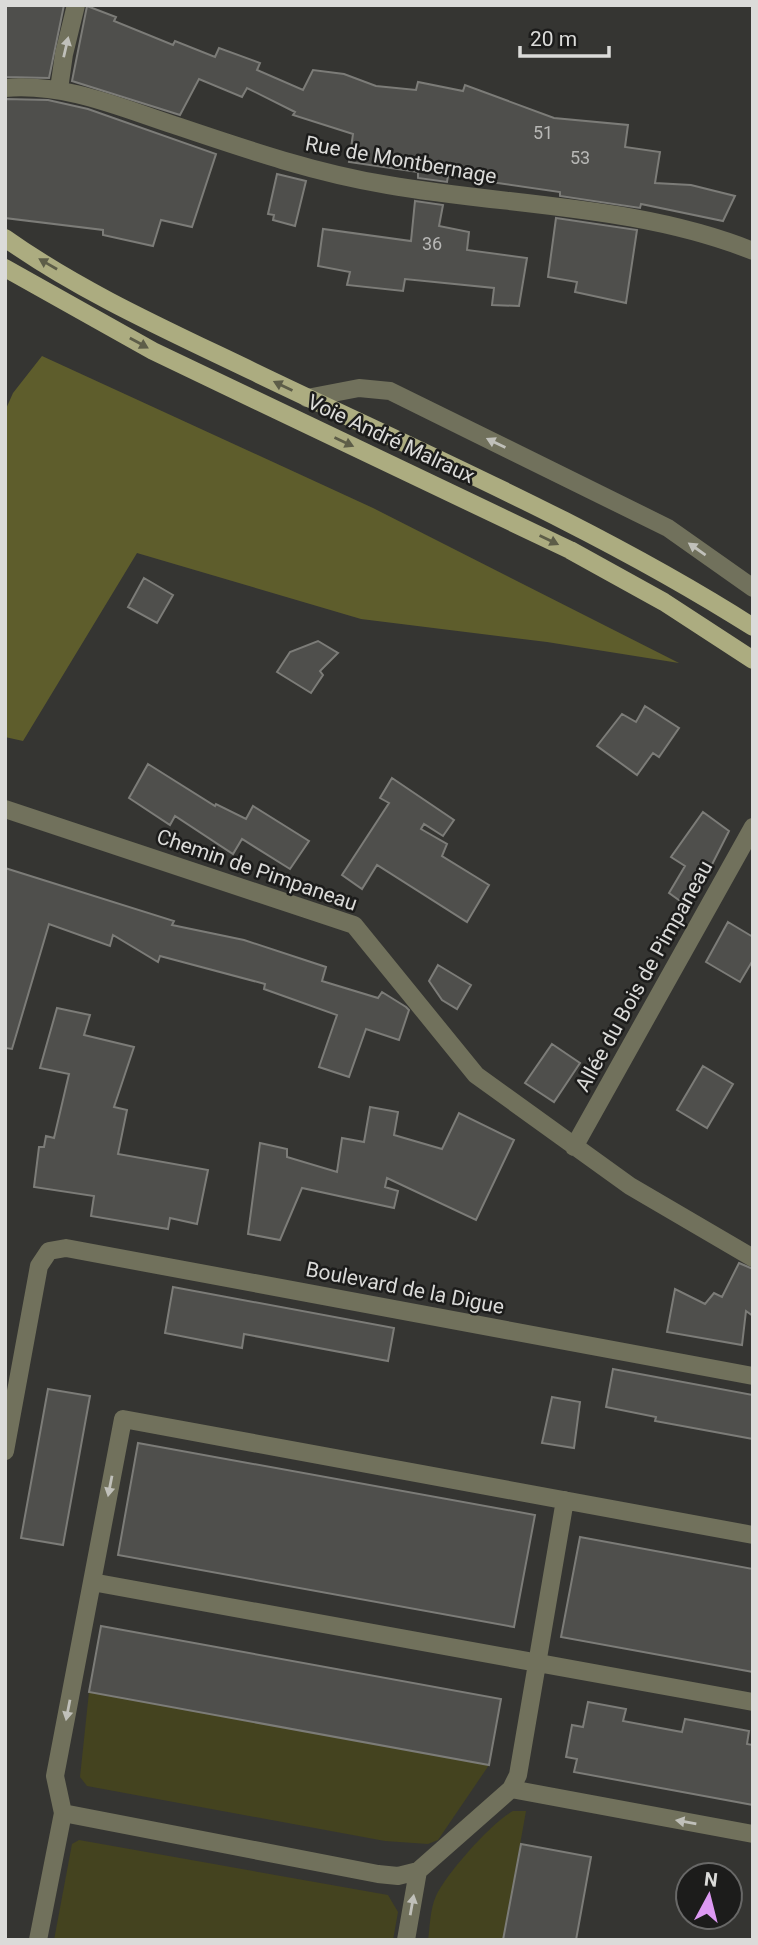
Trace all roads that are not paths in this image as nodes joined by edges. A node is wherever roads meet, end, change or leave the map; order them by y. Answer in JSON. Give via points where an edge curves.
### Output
{"nodes":[{"id":1,"x":76,"y":5,"type":"edge"},
{"id":2,"x":5,"y":88,"type":"edge"},
{"id":3,"x":59,"y":89,"type":"junction"},
{"id":4,"x":5,"y":238,"type":"edge"},
{"id":5,"x":753,"y":251,"type":"edge"},
{"id":6,"x":5,"y":268,"type":"edge"},
{"id":7,"x":307,"y":398,"type":"junction"},
{"id":8,"x":753,"y":588,"type":"edge"},
{"id":9,"x":753,"y":627,"type":"edge"},
{"id":10,"x":753,"y":660,"type":"edge"},
{"id":11,"x":5,"y":808,"type":"edge"},
{"id":12,"x":753,"y":827,"type":"edge"},
{"id":13,"x":574,"y":1147,"type":"junction"},
{"id":14,"x":753,"y":1258,"type":"edge"},
{"id":15,"x":753,"y":1376,"type":"edge"},
{"id":16,"x":5,"y":1451,"type":"edge"},
{"id":17,"x":565,"y":1500,"type":"junction"},
{"id":18,"x":753,"y":1535,"type":"edge"},
{"id":19,"x":92,"y":1582,"type":"junction"},
{"id":20,"x":537,"y":1663,"type":"junction"},
{"id":21,"x":753,"y":1702,"type":"edge"},
{"id":22,"x":511,"y":1789,"type":"junction"},
{"id":23,"x":63,"y":1813,"type":"junction"},
{"id":24,"x":753,"y":1835,"type":"edge"},
{"id":25,"x":418,"y":1871,"type":"junction"},
{"id":26,"x":37,"y":1940,"type":"edge"},
{"id":27,"x":406,"y":1940,"type":"edge"}],
"edges":[{"from":3,"to":1,"type":"street","one_way":true},
{"from":2,"to":3,"type":"street","name":"Rue de Montbernage"},
{"from":3,"to":5,"type":"street","name":"Rue de Montbernage","via":[[306,169],[389,186],[653,222],[721,238]]},
{"from":7,"to":4,"type":"main road","name":"Voie André Malraux","one_way":true,"via":[[91,289]]},
{"from":6,"to":10,"type":"main road","name":"Voie André Malraux","one_way":true,"via":[[153,351],[570,550],[664,602]]},
{"from":8,"to":7,"type":"street","one_way":true,"via":[[668,528],[390,391],[359,388]]},
{"from":7,"to":9,"type":"main road","name":"Voie André Malraux","via":[[578,525],[675,577]]},
{"from":11,"to":13,"type":"street","name":"Chemin de Pimpaneau","via":[[354,925],[476,1075]]},
{"from":12,"to":13,"type":"street","name":"Allée du Bois de Pimpaneau"},
{"from":13,"to":14,"type":"street","name":"Chemin de Pimpaneau","via":[[630,1186]]},
{"from":15,"to":16,"type":"street","name":"Boulevard de la Digue","via":[[66,1248],[50,1251],[36,1278]]},
{"from":17,"to":18,"type":"street"},
{"from":17,"to":19,"type":"street","one_way":true,"via":[[122,1419]]},
{"from":17,"to":20,"type":"street"},
{"from":19,"to":20,"type":"street"},
{"from":19,"to":23,"type":"street","one_way":true,"via":[[55,1776]]},
{"from":20,"to":21,"type":"street"},
{"from":20,"to":22,"type":"street","via":[[518,1774]]},
{"from":24,"to":22,"type":"street","one_way":true},
{"from":22,"to":25,"type":"street"},
{"from":23,"to":25,"type":"street","via":[[378,1874]]},
{"from":23,"to":26,"type":"street"},
{"from":27,"to":25,"type":"street","one_way":true}]}
